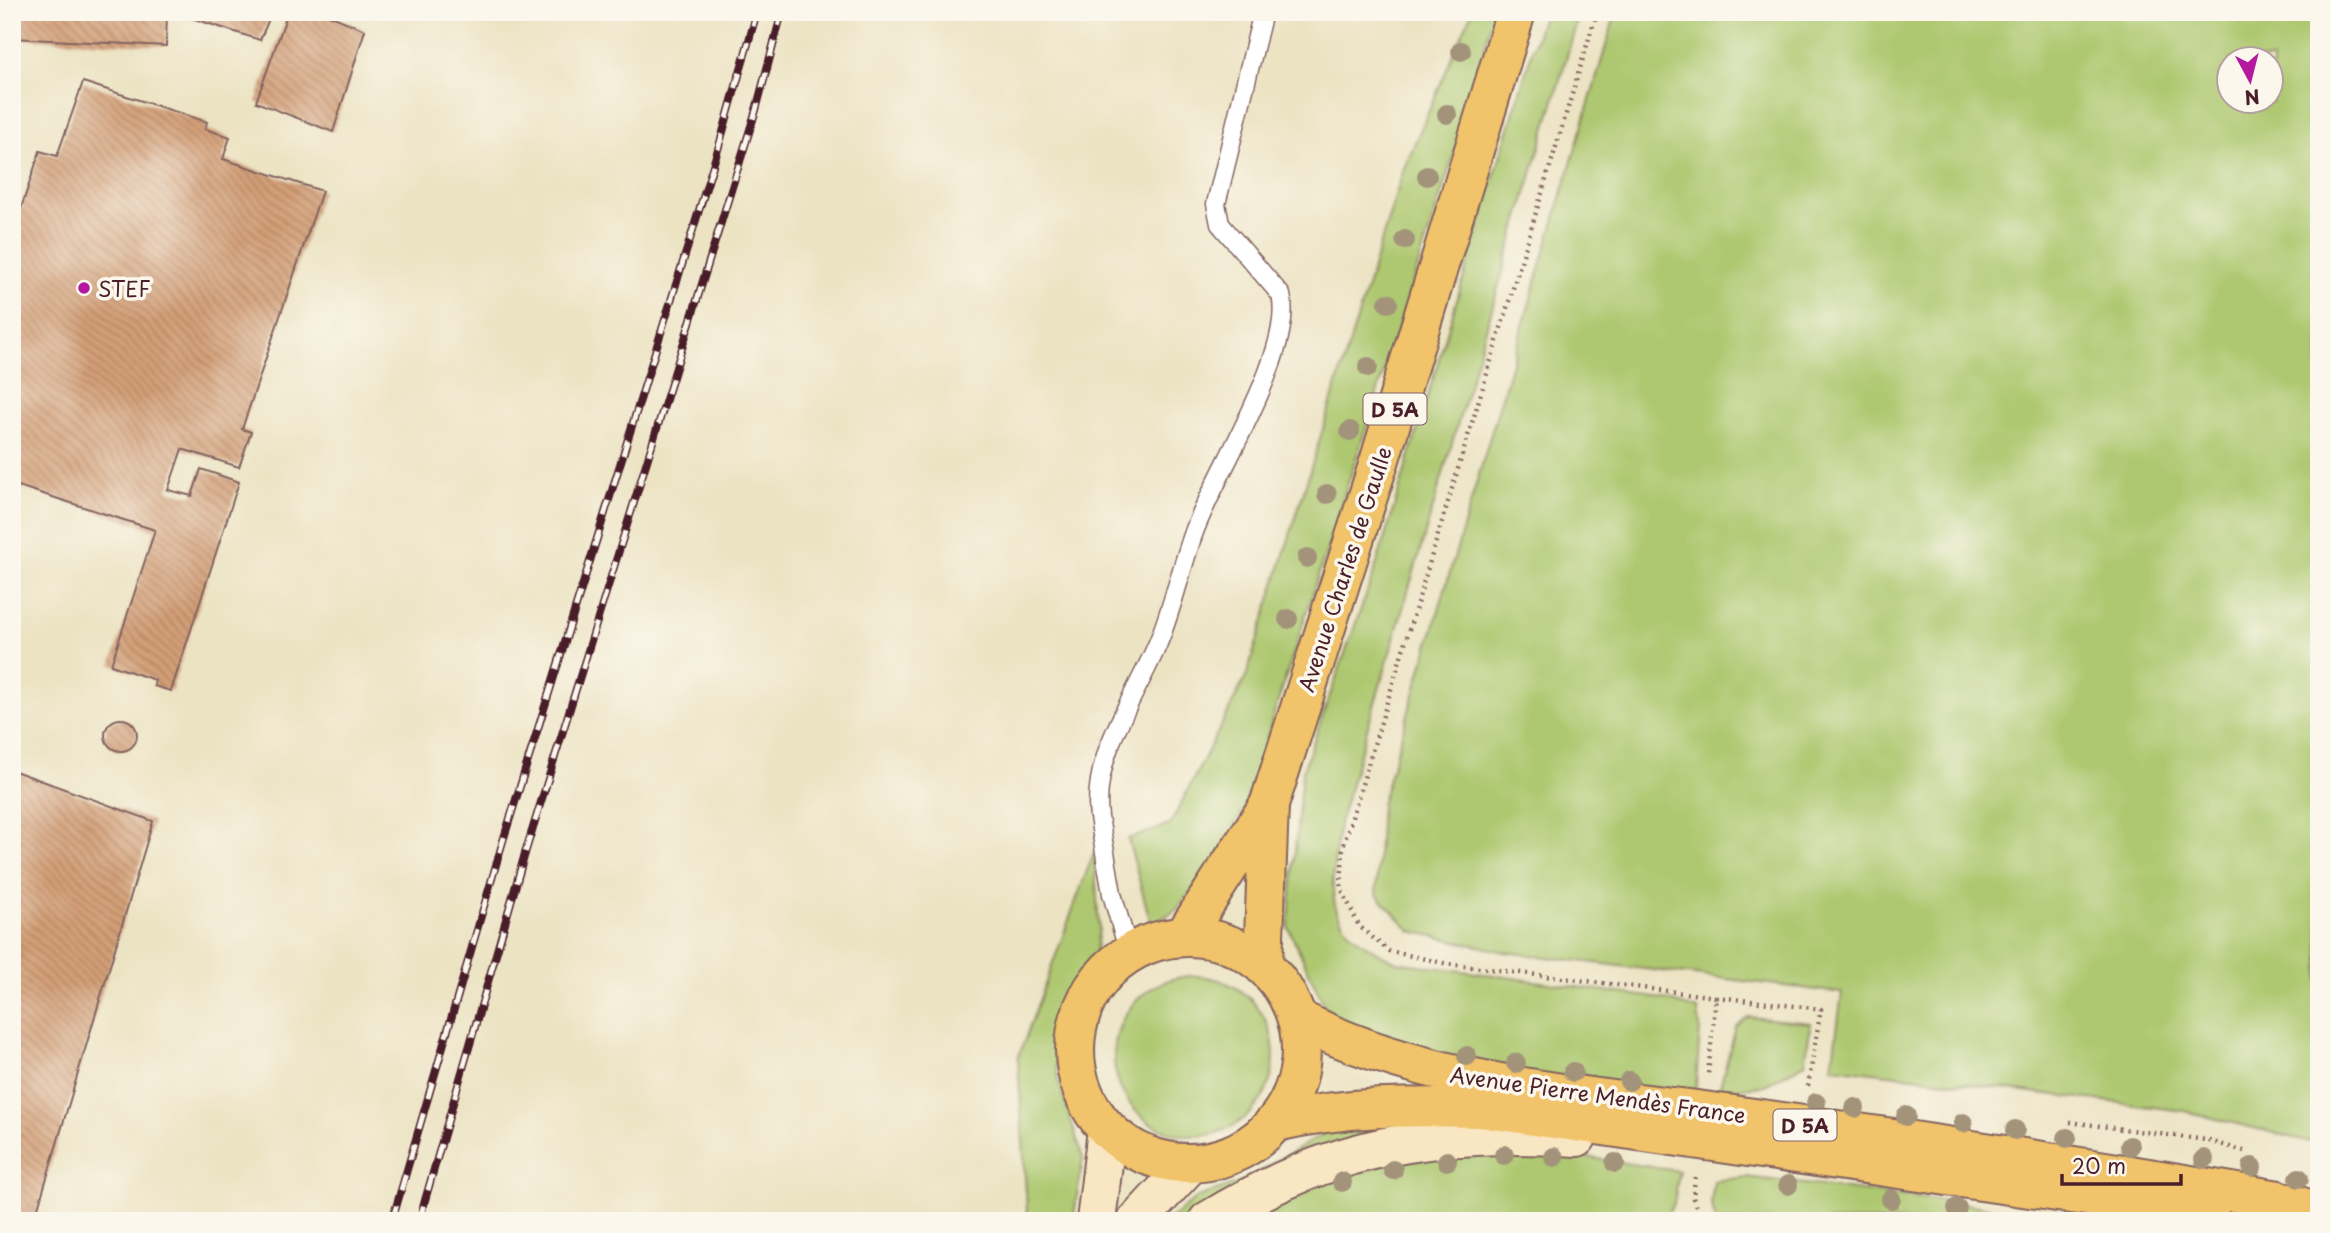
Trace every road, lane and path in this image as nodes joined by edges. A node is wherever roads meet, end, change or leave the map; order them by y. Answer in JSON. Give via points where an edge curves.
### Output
{"nodes":[{"id":1,"x":1263,"y":12,"type":"edge"},
{"id":2,"x":1516,"y":12,"type":"edge"},
{"id":3,"x":1597,"y":12,"type":"edge"},
{"id":4,"x":1269,"y":805,"type":"junction"},
{"id":5,"x":1184,"y":936,"type":"junction"},
{"id":6,"x":1129,"y":953,"type":"junction"},
{"id":7,"x":1263,"y":964,"type":"junction"},
{"id":8,"x":1716,"y":997,"type":"junction"},
{"id":9,"x":1298,"y":1019,"type":"junction"},
{"id":10,"x":1813,"y":1064,"type":"dead end"},
{"id":11,"x":1708,"y":1075,"type":"dead end"},
{"id":12,"x":1276,"y":1122,"type":"junction"},
{"id":13,"x":1107,"y":1130,"type":"junction"},
{"id":14,"x":1756,"y":1146,"type":"junction"},
{"id":15,"x":1191,"y":1163,"type":"junction"},
{"id":16,"x":1695,"y":1176,"type":"dead end"},
{"id":17,"x":2319,"y":1212,"type":"edge"},
{"id":18,"x":1096,"y":1221,"type":"edge"},
{"id":19,"x":1138,"y":1221,"type":"edge"},
{"id":20,"x":1208,"y":1221,"type":"edge"},
{"id":21,"x":1703,"y":1221,"type":"edge"},
{"id":22,"x":2212,"y":1221,"type":"edge"}],
"edges":[{"from":1,"to":6,"type":"lane","via":[[1216,204],[1220,224],[1281,295],[1283,325],[1195,529],[1158,643],[1120,721],[1103,771],[1097,806],[1112,894]]},
{"from":2,"to":4,"type":"main road","name":"Avenue Charles de Gaulle","number":"D 5A"},
{"from":3,"to":8,"type":"path","via":[[1343,847],[1341,888],[1359,926],[1388,951],[1448,964]]},
{"from":4,"to":5,"type":"main road","name":"Avenue Charles de Gaulle","number":"D 5A"},
{"from":4,"to":7,"type":"main road","name":"Avenue Charles de Gaulle","number":"D 5A"},
{"from":5,"to":6,"type":"main road","name":"Avenue Pierre Mendès France"},
{"from":5,"to":7,"type":"main road","name":"Avenue Pierre Mendès France","via":[[1239,948]]},
{"from":6,"to":13,"type":"main road","name":"Avenue Pierre Mendès France","via":[[1102,974],[1084,1003],[1075,1036],[1076,1070],[1087,1102]]},
{"from":7,"to":9,"type":"main road","name":"Avenue Pierre Mendès France","via":[[1284,989]]},
{"from":8,"to":10,"type":"path","via":[[1821,1009]]},
{"from":8,"to":11,"type":"path"},
{"from":9,"to":12,"type":"main road","name":"Avenue Pierre Mendès France","via":[[1300,1073]]},
{"from":9,"to":17,"type":"main road","name":"Avenue Pierre Mendès France","number":"D 5A","via":[[1338,1041],[1456,1076],[2015,1154],[2279,1200]]},
{"from":12,"to":14,"type":"main road","name":"Avenue Pierre Mendès France","number":"D 5A","via":[[1325,1111],[1404,1105],[1480,1108]]},
{"from":12,"to":15,"type":"main road","name":"Avenue Pierre Mendès France","via":[[1252,1144],[1223,1158]]},
{"from":13,"to":15,"type":"main road","name":"Avenue Pierre Mendès France","via":[[1146,1155]]},
{"from":13,"to":18,"type":"main road"},
{"from":14,"to":20,"type":"main road","via":[[1503,1133],[1430,1138],[1363,1151],[1302,1170]]},
{"from":14,"to":22,"type":"main road","name":"Avenue Pierre Mendès France","number":"D 5A","via":[[2099,1198]]},
{"from":15,"to":19,"type":"main road"},
{"from":16,"to":21,"type":"path","via":[[1693,1198]]}]}
